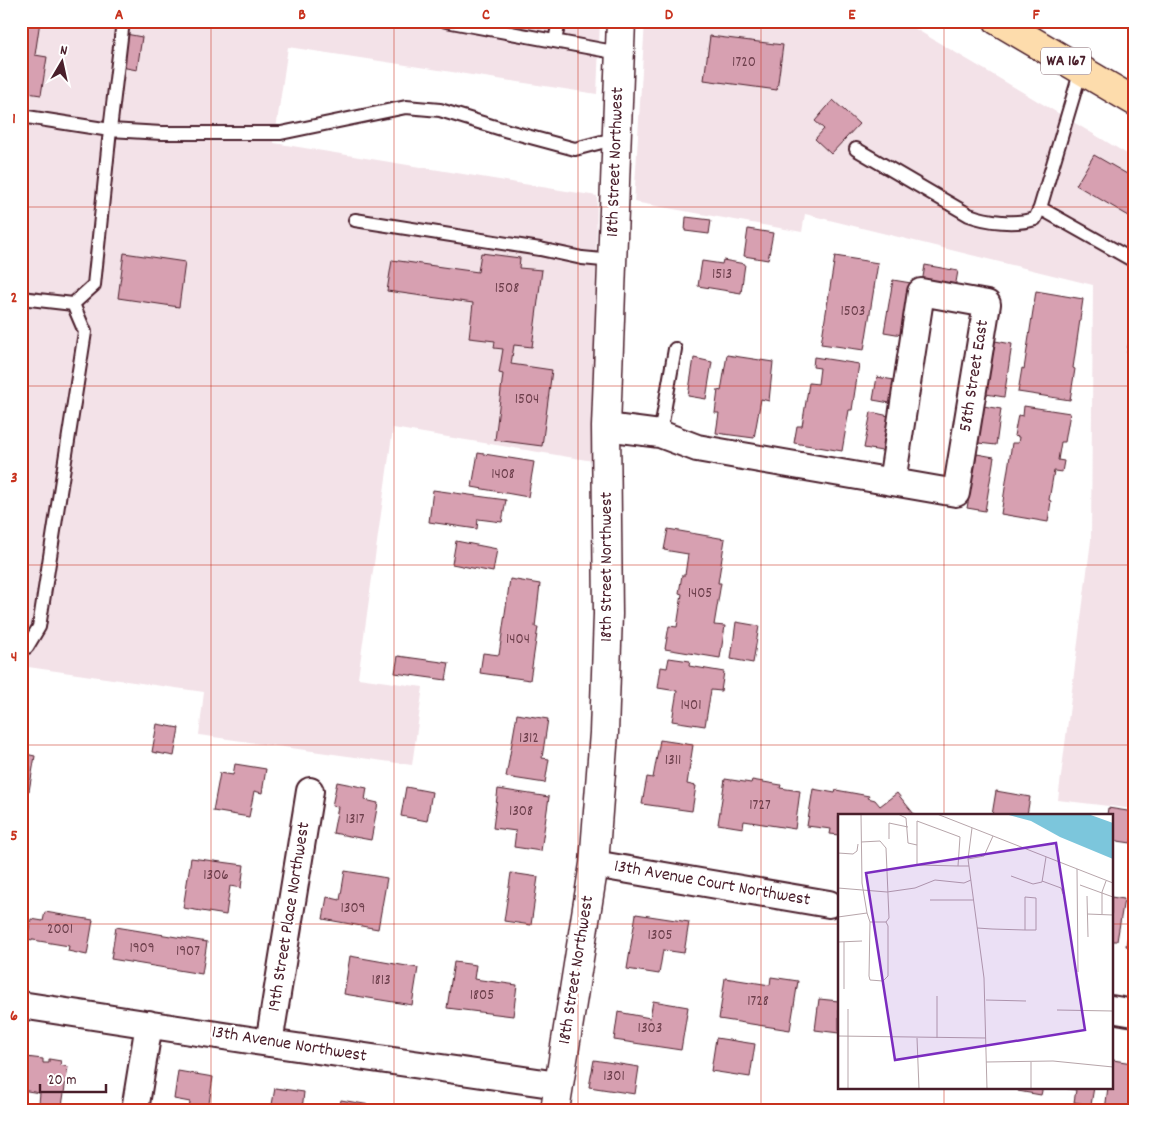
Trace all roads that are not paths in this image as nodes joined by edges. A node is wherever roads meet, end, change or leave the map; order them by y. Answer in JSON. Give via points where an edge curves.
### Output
{"nodes":[{"id":1,"x":123,"y":21,"type":"edge"},
{"id":2,"x":446,"y":21,"type":"edge"},
{"id":3,"x":559,"y":21,"type":"edge"},
{"id":4,"x":621,"y":21,"type":"edge"},
{"id":5,"x":998,"y":21,"type":"edge"},
{"id":6,"x":555,"y":42,"type":"junction"},
{"id":7,"x":619,"y":53,"type":"junction"},
{"id":8,"x":1082,"y":70,"type":"junction"},
{"id":9,"x":1134,"y":101,"type":"edge"},
{"id":10,"x":21,"y":116,"type":"edge"},
{"id":11,"x":110,"y":130,"type":"junction"},
{"id":12,"x":617,"y":138,"type":"junction"},
{"id":13,"x":856,"y":149,"type":"dead end"},
{"id":14,"x":1040,"y":208,"type":"junction"},
{"id":15,"x":355,"y":220,"type":"dead end"},
{"id":16,"x":613,"y":261,"type":"junction"},
{"id":17,"x":1134,"y":261,"type":"edge"},
{"id":18,"x":21,"y":298,"type":"edge"},
{"id":19,"x":72,"y":304,"type":"junction"},
{"id":20,"x":675,"y":350,"type":"dead end"},
{"id":21,"x":606,"y":427,"type":"junction"},
{"id":22,"x":660,"y":434,"type":"junction"},
{"id":23,"x":892,"y":482,"type":"junction"},
{"id":24,"x":21,"y":648,"type":"edge"},
{"id":25,"x":310,"y":791,"type":"dead end"},
{"id":26,"x":594,"y":864,"type":"junction"},
{"id":27,"x":829,"y":904,"type":"dead end"},
{"id":28,"x":21,"y":1005,"type":"edge"},
{"id":29,"x":1112,"y":1009,"type":"edge"},
{"id":30,"x":1134,"y":1013,"type":"edge"},
{"id":31,"x":149,"y":1024,"type":"junction"},
{"id":32,"x":269,"y":1043,"type":"junction"},
{"id":33,"x":556,"y":1097,"type":"edge"},
{"id":34,"x":135,"y":1110,"type":"edge"}],
"edges":[{"from":1,"to":11,"type":"lane"},
{"from":2,"to":6,"type":"lane"},
{"from":3,"to":6,"type":"lane"},
{"from":4,"to":7,"type":"street","name":"18th Street Northwest"},
{"from":5,"to":8,"type":"main road","number":"WA 167"},
{"from":6,"to":7,"type":"lane"},
{"from":7,"to":12,"type":"street","name":"18th Street Northwest"},
{"from":8,"to":9,"type":"main road","number":"WA 167"},
{"from":8,"to":14,"type":"lane"},
{"from":10,"to":11,"type":"lane"},
{"from":11,"to":12,"type":"lane","via":[[281,133],[406,107],[440,110],[575,149]]},
{"from":11,"to":19,"type":"lane","via":[[94,285]]},
{"from":12,"to":16,"type":"street","name":"18th Street Northwest"},
{"from":13,"to":14,"type":"lane","via":[[969,215],[984,220],[1025,222],[1035,219]]},
{"from":14,"to":17,"type":"lane"},
{"from":15,"to":16,"type":"lane"},
{"from":16,"to":21,"type":"street","name":"18th Street Northwest"},
{"from":18,"to":19,"type":"lane"},
{"from":19,"to":24,"type":"lane","via":[[85,332],[39,627],[27,647]]},
{"from":20,"to":22,"type":"lane"},
{"from":21,"to":22,"type":"street","name":"58th Street East"},
{"from":21,"to":26,"type":"street","name":"18th Street Northwest","via":[[608,614],[604,733]]},
{"from":22,"to":23,"type":"street","name":"58th Street East","via":[[697,448]]},
{"from":23,"to":23,"type":"street","name":"58th Street East","via":[[921,292],[987,304],[956,493]]},
{"from":25,"to":32,"type":"street","name":"19th Street Place Northwest"},
{"from":26,"to":27,"type":"street","name":"13th Avenue Court Northwest"},
{"from":26,"to":33,"type":"street","name":"18th Street Northwest"},
{"from":28,"to":31,"type":"street","name":"13th Avenue Northwest"},
{"from":29,"to":30,"type":"street"},
{"from":31,"to":32,"type":"street","name":"13th Avenue Northwest"},
{"from":31,"to":34,"type":"street"},
{"from":32,"to":33,"type":"street","name":"13th Avenue Northwest"}]}
